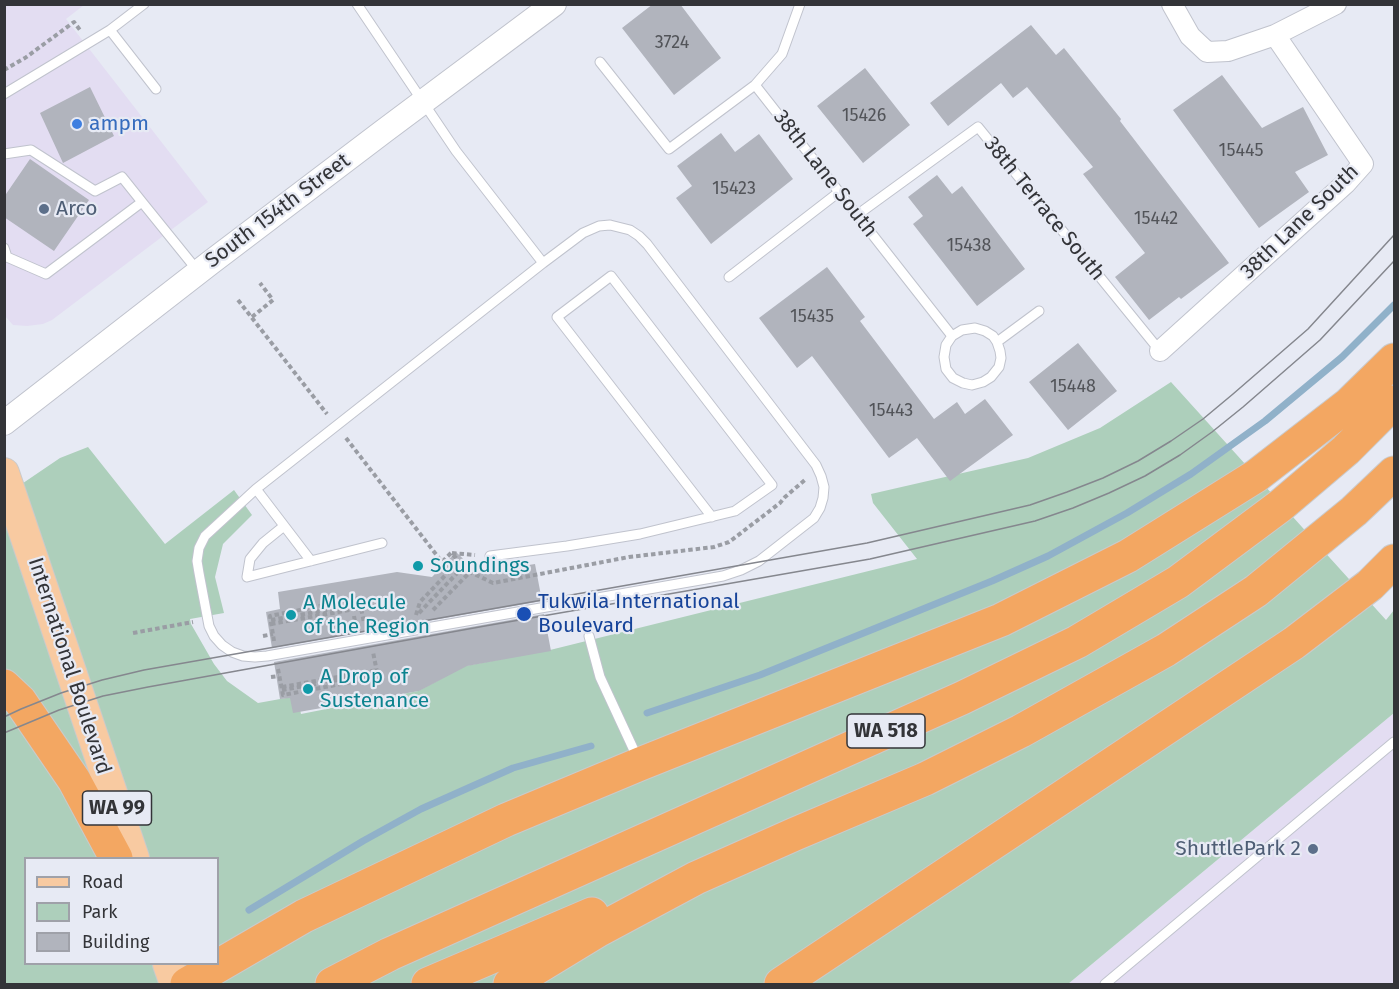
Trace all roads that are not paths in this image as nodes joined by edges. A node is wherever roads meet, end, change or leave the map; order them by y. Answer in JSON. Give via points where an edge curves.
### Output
{"nodes":[{"id":1,"x":144,"y":4,"type":"edge"},
{"id":2,"x":357,"y":4,"type":"edge"},
{"id":3,"x":554,"y":4,"type":"edge"},
{"id":4,"x":1172,"y":4,"type":"edge"},
{"id":5,"x":1336,"y":4,"type":"edge"},
{"id":6,"x":799,"y":5,"type":"edge"},
{"id":7,"x":110,"y":30,"type":"junction"},
{"id":8,"x":1275,"y":35,"type":"junction"},
{"id":9,"x":600,"y":62,"type":"dead end"},
{"id":10,"x":755,"y":85,"type":"junction"},
{"id":11,"x":156,"y":89,"type":"dead end"},
{"id":12,"x":4,"y":94,"type":"edge"},
{"id":13,"x":422,"y":102,"type":"junction"},
{"id":14,"x":4,"y":154,"type":"edge"},
{"id":15,"x":839,"y":192,"type":"junction"},
{"id":16,"x":142,"y":202,"type":"junction"},
{"id":17,"x":857,"y":215,"type":"junction"},
{"id":18,"x":4,"y":248,"type":"edge"},
{"id":19,"x":543,"y":263,"type":"junction"},
{"id":20,"x":198,"y":272,"type":"junction"},
{"id":21,"x":729,"y":277,"type":"dead end"},
{"id":22,"x":1039,"y":311,"type":"dead end"},
{"id":23,"x":952,"y":336,"type":"junction"},
{"id":24,"x":997,"y":342,"type":"junction"},
{"id":25,"x":1160,"y":351,"type":"joint"},
{"id":26,"x":1395,"y":360,"type":"edge"},
{"id":27,"x":1395,"y":402,"type":"edge"},
{"id":28,"x":4,"y":423,"type":"edge"},
{"id":29,"x":4,"y":473,"type":"edge"},
{"id":30,"x":1395,"y":473,"type":"edge"},
{"id":31,"x":256,"y":489,"type":"junction"},
{"id":32,"x":712,"y":517,"type":"junction"},
{"id":33,"x":284,"y":526,"type":"junction"},
{"id":34,"x":382,"y":543,"type":"dead end"},
{"id":35,"x":490,"y":556,"type":"road end"},
{"id":36,"x":311,"y":561,"type":"junction"},
{"id":37,"x":1395,"y":561,"type":"edge"},
{"id":38,"x":589,"y":636,"type":"dead end"},
{"id":39,"x":4,"y":686,"type":"edge"},
{"id":40,"x":1395,"y":742,"type":"edge"},
{"id":41,"x":640,"y":764,"type":"junction"},
{"id":42,"x":116,"y":857,"type":"edge"},
{"id":43,"x":134,"y":857,"type":"edge"},
{"id":44,"x":696,"y":878,"type":"junction"},
{"id":45,"x":169,"y":965,"type":"edge"},
{"id":46,"x":175,"y":984,"type":"edge"},
{"id":47,"x":187,"y":984,"type":"edge"},
{"id":48,"x":332,"y":984,"type":"edge"},
{"id":49,"x":428,"y":984,"type":"edge"},
{"id":50,"x":510,"y":984,"type":"edge"},
{"id":51,"x":781,"y":984,"type":"edge"},
{"id":52,"x":1105,"y":984,"type":"edge"}],
"edges":[{"from":1,"to":7,"type":"lane"},
{"from":2,"to":13,"type":"lane"},
{"from":3,"to":13,"type":"street","name":"South 154th Street"},
{"from":4,"to":8,"type":"street","via":[[1190,36],[1207,52],[1228,51]]},
{"from":5,"to":8,"type":"street"},
{"from":6,"to":10,"type":"lane","via":[[782,54]]},
{"from":7,"to":11,"type":"lane"},
{"from":7,"to":12,"type":"lane"},
{"from":8,"to":25,"type":"street","name":"38th Lane South","via":[[1363,164]]},
{"from":9,"to":10,"type":"lane","via":[[669,149]]},
{"from":10,"to":15,"type":"lane","name":"38th Lane South"},
{"from":13,"to":19,"type":"lane"},
{"from":13,"to":20,"type":"street","name":"South 154th Street"},
{"from":14,"to":16,"type":"lane","via":[[31,150],[94,191],[122,177]]},
{"from":15,"to":17,"type":"lane","name":"38th Lane South"},
{"from":15,"to":21,"type":"lane"},
{"from":16,"to":18,"type":"lane","via":[[46,274],[8,257]]},
{"from":16,"to":20,"type":"lane"},
{"from":17,"to":23,"type":"lane","name":"38th Lane South"},
{"from":17,"to":25,"type":"lane","name":"38th Terrace South","via":[[978,127]]},
{"from":19,"to":31,"type":"lane"},
{"from":19,"to":31,"type":"lane","via":[[599,226],[620,227],[639,236],[816,465],[824,486],[814,518],[759,561],[723,576],[255,657],[232,652],[214,636],[208,626],[197,561],[205,536]]},
{"from":20,"to":28,"type":"street","name":"South 154th Street"},
{"from":22,"to":24,"type":"lane"},
{"from":23,"to":24,"type":"lane","via":[[975,328]]},
{"from":23,"to":24,"type":"lane","via":[[946,345],[946,369],[953,378],[972,385],[991,377],[999,367]]},
{"from":26,"to":41,"type":"highway","via":[[1349,404],[1256,476],[1128,556],[1001,620]]},
{"from":27,"to":48,"type":"highway","number":"WA 518","via":[[1280,506],[1178,582],[1077,642],[962,698],[390,954]]},
{"from":29,"to":43,"type":"main road","name":"International Boulevard","number":"WA 99"},
{"from":30,"to":44,"type":"highway","number":"WA 518","via":[[1256,591],[1166,650],[925,779]]},
{"from":31,"to":33,"type":"lane"},
{"from":32,"to":32,"type":"lane","via":[[557,317],[611,276],[772,485],[735,511]]},
{"from":32,"to":35,"type":"lane","via":[[640,534]]},
{"from":33,"to":36,"type":"lane"},
{"from":33,"to":36,"type":"lane","via":[[250,559],[247,577]]},
{"from":34,"to":36,"type":"lane"},
{"from":37,"to":51,"type":"highway","via":[[1294,643]]},
{"from":38,"to":41,"type":"lane","via":[[600,677]]},
{"from":39,"to":42,"type":"highway","via":[[20,700],[74,780]]},
{"from":40,"to":52,"type":"lane"},
{"from":41,"to":47,"type":"highway","via":[[506,820],[304,916]]},
{"from":44,"to":49,"type":"highway","number":"WA 518","via":[[598,912]]},
{"from":44,"to":50,"type":"highway"},
{"from":45,"to":46,"type":"main road"}]}
